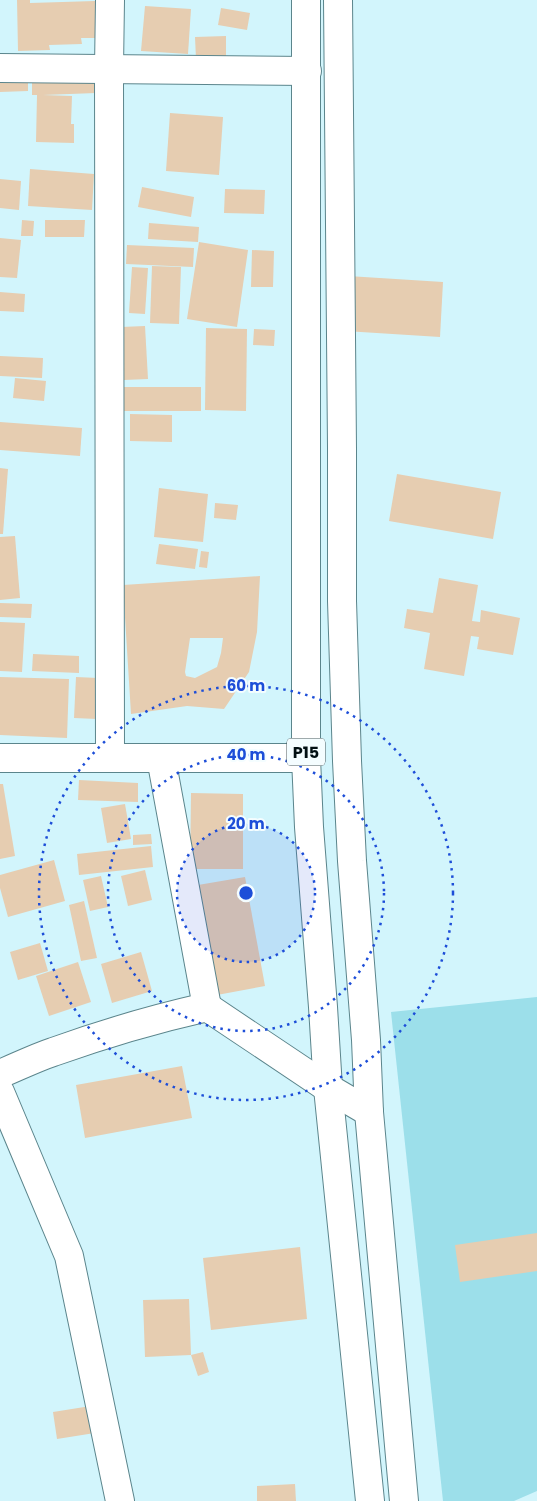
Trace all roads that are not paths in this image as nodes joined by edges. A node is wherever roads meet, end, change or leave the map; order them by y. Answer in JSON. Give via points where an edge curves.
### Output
{"nodes":[{"id":1,"x":110,"y":0,"type":"edge"},
{"id":2,"x":306,"y":0,"type":"edge"},
{"id":3,"x":338,"y":0,"type":"edge"},
{"id":4,"x":0,"y":68,"type":"edge"},
{"id":5,"x":109,"y":68,"type":"junction"},
{"id":6,"x":307,"y":71,"type":"junction"},
{"id":7,"x":110,"y":757,"type":"junction"},
{"id":8,"x":0,"y":758,"type":"edge"},
{"id":9,"x":161,"y":758,"type":"junction"},
{"id":10,"x":306,"y":758,"type":"junction"},
{"id":11,"x":206,"y":1007,"type":"junction"},
{"id":12,"x":0,"y":1074,"type":"edge"},
{"id":13,"x":328,"y":1088,"type":"junction"},
{"id":14,"x":0,"y":1092,"type":"edge"},
{"id":15,"x":369,"y":1112,"type":"junction"},
{"id":16,"x":120,"y":1501,"type":"edge"},
{"id":17,"x":370,"y":1501,"type":"edge"},
{"id":18,"x":404,"y":1501,"type":"edge"}],
"edges":[{"from":1,"to":5,"type":"main road"},
{"from":2,"to":6,"type":"main road","number":"P15"},
{"from":3,"to":15,"type":"main road","number":"P15","via":[[342,601],[348,788]]},
{"from":4,"to":5,"type":"main road"},
{"from":5,"to":6,"type":"main road"},
{"from":5,"to":7,"type":"main road"},
{"from":6,"to":10,"type":"main road","number":"P15"},
{"from":7,"to":8,"type":"main road"},
{"from":7,"to":9,"type":"main road"},
{"from":9,"to":10,"type":"main road"},
{"from":9,"to":11,"type":"main road"},
{"from":10,"to":13,"type":"main road","number":"P15"},
{"from":11,"to":12,"type":"main road","via":[[51,1052]]},
{"from":11,"to":13,"type":"main road"},
{"from":13,"to":15,"type":"main road"},
{"from":13,"to":17,"type":"main road","number":"P15"},
{"from":14,"to":16,"type":"main road","via":[[69,1256]]},
{"from":15,"to":18,"type":"main road","number":"P15"}]}
